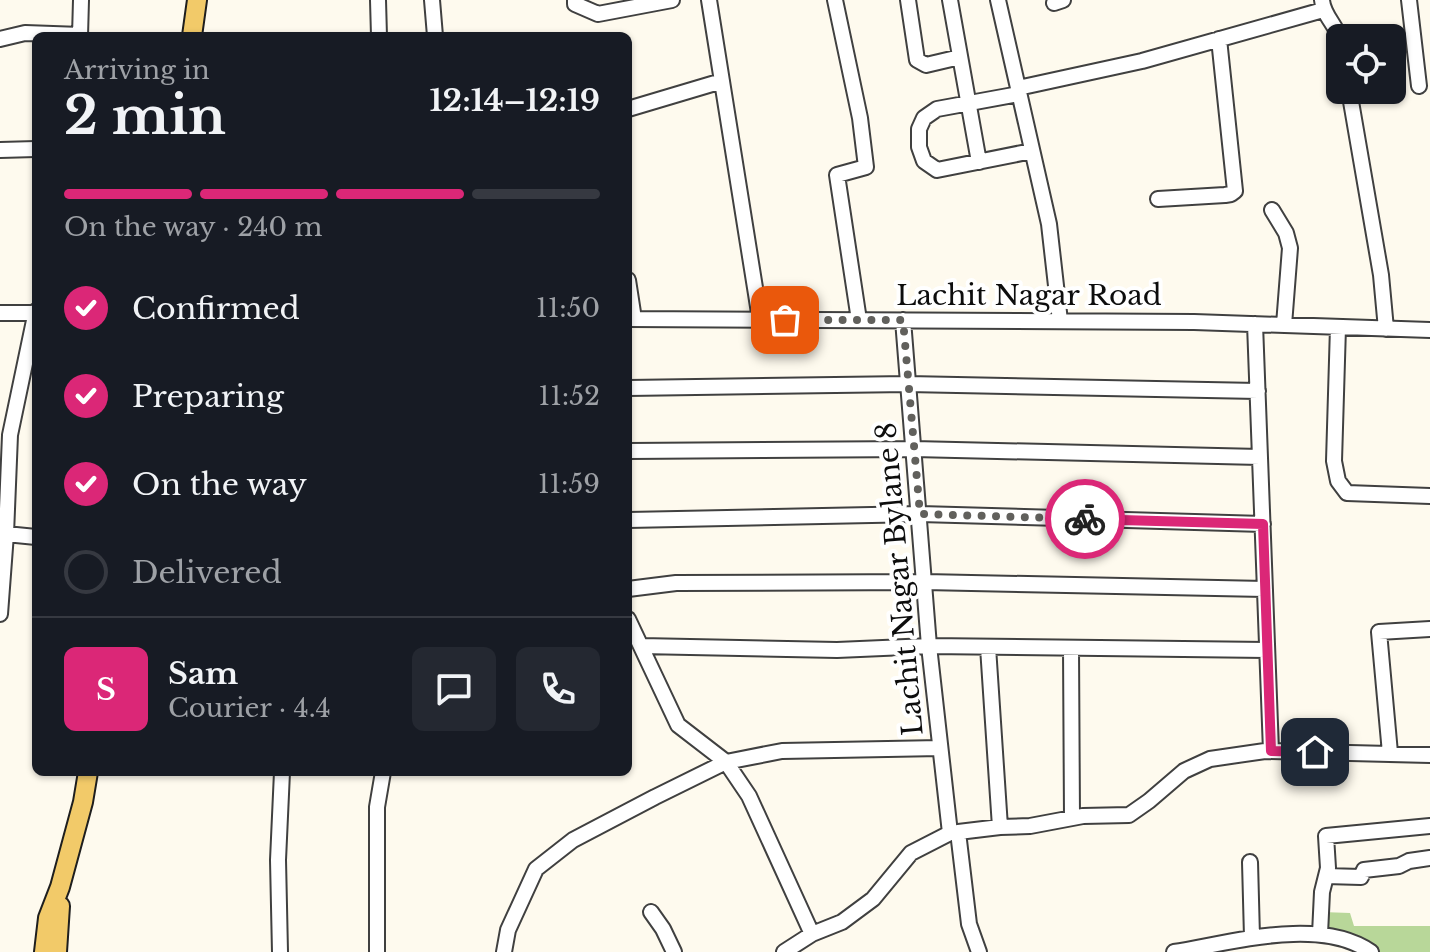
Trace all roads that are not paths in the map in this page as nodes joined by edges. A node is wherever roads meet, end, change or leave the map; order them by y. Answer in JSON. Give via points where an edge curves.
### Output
{"nodes":[{"id":1,"x":81,"y":0,"type":"edge"},
{"id":2,"x":197,"y":0,"type":"edge"},
{"id":3,"x":378,"y":0,"type":"edge"},
{"id":4,"x":432,"y":0,"type":"edge"},
{"id":5,"x":575,"y":0,"type":"edge"},
{"id":6,"x":672,"y":0,"type":"edge"},
{"id":7,"x":709,"y":0,"type":"edge"},
{"id":8,"x":835,"y":0,"type":"edge"},
{"id":9,"x":908,"y":0,"type":"edge"},
{"id":10,"x":950,"y":0,"type":"edge"},
{"id":11,"x":998,"y":0,"type":"edge"},
{"id":12,"x":1409,"y":0,"type":"edge"},
{"id":13,"x":1322,"y":5,"type":"edge"},
{"id":14,"x":1334,"y":24,"type":"edge"},
{"id":15,"x":81,"y":32,"type":"edge"},
{"id":16,"x":193,"y":32,"type":"edge"},
{"id":17,"x":379,"y":32,"type":"edge"},
{"id":18,"x":435,"y":32,"type":"edge"},
{"id":19,"x":32,"y":33,"type":"edge"},
{"id":20,"x":0,"y":39,"type":"edge"},
{"id":21,"x":1219,"y":39,"type":"junction"},
{"id":22,"x":960,"y":57,"type":"junction"},
{"id":23,"x":722,"y":81,"type":"junction"},
{"id":24,"x":1419,"y":86,"type":"dead end"},
{"id":25,"x":1018,"y":91,"type":"junction"},
{"id":26,"x":967,"y":103,"type":"junction"},
{"id":27,"x":1351,"y":104,"type":"edge"},
{"id":28,"x":632,"y":108,"type":"edge"},
{"id":29,"x":32,"y":149,"type":"edge"},
{"id":30,"x":0,"y":150,"type":"edge"},
{"id":31,"x":1032,"y":151,"type":"junction"},
{"id":32,"x":979,"y":162,"type":"junction"},
{"id":33,"x":1158,"y":199,"type":"dead end"},
{"id":34,"x":1272,"y":210,"type":"dead end"},
{"id":35,"x":32,"y":312,"type":"edge"},
{"id":36,"x":0,"y":313,"type":"edge"},
{"id":37,"x":632,"y":319,"type":"edge"},
{"id":38,"x":760,"y":319,"type":"junction"},
{"id":39,"x":859,"y":320,"type":"junction"},
{"id":40,"x":903,"y":320,"type":"junction"},
{"id":41,"x":1060,"y":321,"type":"junction"},
{"id":42,"x":1255,"y":324,"type":"junction"},
{"id":43,"x":1284,"y":325,"type":"junction"},
{"id":44,"x":1338,"y":327,"type":"junction"},
{"id":45,"x":32,"y":328,"type":"edge"},
{"id":46,"x":1386,"y":329,"type":"junction"},
{"id":47,"x":1430,"y":330,"type":"edge"},
{"id":48,"x":908,"y":384,"type":"junction"},
{"id":49,"x":632,"y":388,"type":"edge"},
{"id":50,"x":1258,"y":391,"type":"junction"},
{"id":51,"x":5,"y":435,"type":"edge"},
{"id":52,"x":914,"y":449,"type":"junction"},
{"id":53,"x":632,"y":451,"type":"edge"},
{"id":54,"x":1260,"y":457,"type":"junction"},
{"id":55,"x":1430,"y":496,"type":"edge"},
{"id":56,"x":920,"y":514,"type":"junction"},
{"id":57,"x":632,"y":520,"type":"edge"},
{"id":58,"x":1263,"y":524,"type":"junction"},
{"id":59,"x":6,"y":534,"type":"junction"},
{"id":60,"x":32,"y":537,"type":"edge"},
{"id":61,"x":925,"y":582,"type":"junction"},
{"id":62,"x":632,"y":588,"type":"edge"},
{"id":63,"x":1265,"y":589,"type":"junction"},
{"id":64,"x":0,"y":614,"type":"edge"},
{"id":65,"x":632,"y":627,"type":"edge"},
{"id":66,"x":1430,"y":629,"type":"edge"},
{"id":67,"x":641,"y":646,"type":"junction"},
{"id":68,"x":929,"y":646,"type":"junction"},
{"id":69,"x":988,"y":647,"type":"junction"},
{"id":70,"x":1071,"y":648,"type":"junction"},
{"id":71,"x":1267,"y":650,"type":"junction"},
{"id":72,"x":940,"y":748,"type":"junction"},
{"id":73,"x":1271,"y":751,"type":"junction"},
{"id":74,"x":1390,"y":753,"type":"junction"},
{"id":75,"x":1430,"y":755,"type":"edge"},
{"id":76,"x":726,"y":762,"type":"junction"},
{"id":77,"x":87,"y":776,"type":"edge"},
{"id":78,"x":282,"y":776,"type":"edge"},
{"id":79,"x":382,"y":776,"type":"edge"},
{"id":80,"x":1072,"y":818,"type":"junction"},
{"id":81,"x":1430,"y":826,"type":"edge"},
{"id":82,"x":1000,"y":827,"type":"junction"},
{"id":83,"x":954,"y":832,"type":"junction"},
{"id":84,"x":1430,"y":858,"type":"edge"},
{"id":85,"x":1250,"y":862,"type":"dead end"},
{"id":86,"x":1326,"y":876,"type":"junction"},
{"id":87,"x":60,"y":887,"type":"junction"},
{"id":88,"x":651,"y":912,"type":"dead end"},
{"id":89,"x":812,"y":934,"type":"junction"},
{"id":90,"x":1320,"y":934,"type":"junction"},
{"id":91,"x":1252,"y":937,"type":"junction"},
{"id":92,"x":44,"y":952,"type":"edge"},
{"id":93,"x":57,"y":952,"type":"edge"},
{"id":94,"x":280,"y":952,"type":"edge"},
{"id":95,"x":377,"y":952,"type":"edge"},
{"id":96,"x":504,"y":952,"type":"edge"},
{"id":97,"x":674,"y":952,"type":"edge"},
{"id":98,"x":784,"y":952,"type":"edge"},
{"id":99,"x":979,"y":952,"type":"edge"},
{"id":100,"x":1174,"y":952,"type":"edge"},
{"id":101,"x":1371,"y":952,"type":"edge"}],
"edges":[{"from":1,"to":15,"type":"street"},
{"from":2,"to":16,"type":"main road"},
{"from":3,"to":17,"type":"street"},
{"from":4,"to":18,"type":"street"},
{"from":5,"to":6,"type":"street","via":[[598,14]]},
{"from":7,"to":23,"type":"street"},
{"from":8,"to":39,"type":"street","via":[[866,167],[837,175]]},
{"from":9,"to":22,"type":"street","via":[[917,60],[926,65]]},
{"from":10,"to":22,"type":"street"},
{"from":11,"to":25,"type":"street"},
{"from":12,"to":24,"type":"street"},
{"from":13,"to":14,"type":"street"},
{"from":13,"to":21,"type":"street"},
{"from":19,"to":20,"type":"street"},
{"from":21,"to":25,"type":"street"},
{"from":21,"to":33,"type":"street","via":[[1235,191]]},
{"from":22,"to":26,"type":"street"},
{"from":23,"to":28,"type":"street"},
{"from":23,"to":38,"type":"street"},
{"from":25,"to":26,"type":"street"},
{"from":25,"to":31,"type":"street"},
{"from":26,"to":32,"type":"street"},
{"from":26,"to":32,"type":"street","via":[[937,109],[924,118],[919,147],[924,161],[937,170]]},
{"from":27,"to":46,"type":"street"},
{"from":29,"to":30,"type":"street"},
{"from":31,"to":32,"type":"street"},
{"from":31,"to":41,"type":"street","via":[[1049,224]]},
{"from":34,"to":43,"type":"street","via":[[1290,248]]},
{"from":35,"to":36,"type":"street"},
{"from":37,"to":38,"type":"street","name":"Lachit Nagar Road"},
{"from":38,"to":39,"type":"street","name":"Lachit Nagar Road"},
{"from":39,"to":40,"type":"street","name":"Lachit Nagar Road"},
{"from":40,"to":41,"type":"street","name":"Lachit Nagar Road"},
{"from":40,"to":48,"type":"street","name":"Lachit Nagar Bylane 8"},
{"from":41,"to":42,"type":"street","name":"Lachit Nagar Road"},
{"from":42,"to":43,"type":"street","name":"Lachit Nagar Road"},
{"from":42,"to":50,"type":"street"},
{"from":43,"to":44,"type":"street","name":"Lachit Nagar Road"},
{"from":44,"to":46,"type":"street","name":"Lachit Nagar Road"},
{"from":44,"to":55,"type":"street","via":[[1338,481],[1347,493]]},
{"from":45,"to":51,"type":"street"},
{"from":46,"to":47,"type":"street","name":"Lachit Nagar Road"},
{"from":48,"to":49,"type":"street"},
{"from":48,"to":50,"type":"street"},
{"from":48,"to":52,"type":"street","name":"Lachit Nagar Bylane 8"},
{"from":50,"to":54,"type":"street"},
{"from":51,"to":59,"type":"street"},
{"from":52,"to":53,"type":"street"},
{"from":52,"to":54,"type":"street"},
{"from":52,"to":56,"type":"street","name":"Lachit Nagar Bylane 8"},
{"from":54,"to":58,"type":"street"},
{"from":56,"to":57,"type":"street"},
{"from":56,"to":58,"type":"street"},
{"from":56,"to":61,"type":"street","name":"Lachit Nagar Bylane 8"},
{"from":58,"to":63,"type":"street"},
{"from":59,"to":60,"type":"street"},
{"from":59,"to":64,"type":"street"},
{"from":61,"to":62,"type":"street","via":[[676,583]]},
{"from":61,"to":63,"type":"street"},
{"from":61,"to":68,"type":"street","name":"Lachit Nagar Bylane 8"},
{"from":63,"to":71,"type":"street"},
{"from":65,"to":67,"type":"street"},
{"from":66,"to":74,"type":"street","via":[[1379,632]]},
{"from":67,"to":68,"type":"street"},
{"from":67,"to":76,"type":"street","via":[[678,725]]},
{"from":68,"to":69,"type":"street"},
{"from":68,"to":72,"type":"street","name":"Lachit Nagar Bylane 8"},
{"from":69,"to":70,"type":"street"},
{"from":69,"to":82,"type":"street"},
{"from":70,"to":71,"type":"street"},
{"from":70,"to":80,"type":"street"},
{"from":71,"to":73,"type":"street"},
{"from":72,"to":76,"type":"street","via":[[782,751]]},
{"from":72,"to":83,"type":"street","name":"Lachit Nagar Bylane 8"},
{"from":73,"to":74,"type":"street"},
{"from":73,"to":80,"type":"street","via":[[1210,759],[1184,771],[1129,815]]},
{"from":74,"to":75,"type":"street"},
{"from":76,"to":89,"type":"street","via":[[749,796]]},
{"from":76,"to":96,"type":"street","via":[[573,840],[536,869],[508,930]]},
{"from":77,"to":87,"type":"main road"},
{"from":78,"to":94,"type":"street"},
{"from":79,"to":95,"type":"street","via":[[377,807]]},
{"from":80,"to":82,"type":"street"},
{"from":81,"to":86,"type":"street","via":[[1326,836]]},
{"from":82,"to":83,"type":"street"},
{"from":83,"to":89,"type":"street","via":[[911,853],[873,899],[842,922]]},
{"from":83,"to":99,"type":"street","name":"Lachit Nagar Bylane 8","via":[[969,924]]},
{"from":84,"to":86,"type":"street","via":[[1364,870],[1361,877]]},
{"from":85,"to":91,"type":"street"},
{"from":86,"to":90,"type":"street"},
{"from":87,"to":92,"type":"main road","via":[[48,918]]},
{"from":87,"to":93,"type":"main road"},
{"from":88,"to":97,"type":"street"},
{"from":89,"to":98,"type":"street"},
{"from":90,"to":91,"type":"street"},
{"from":90,"to":101,"type":"street"},
{"from":91,"to":100,"type":"street"}]}
